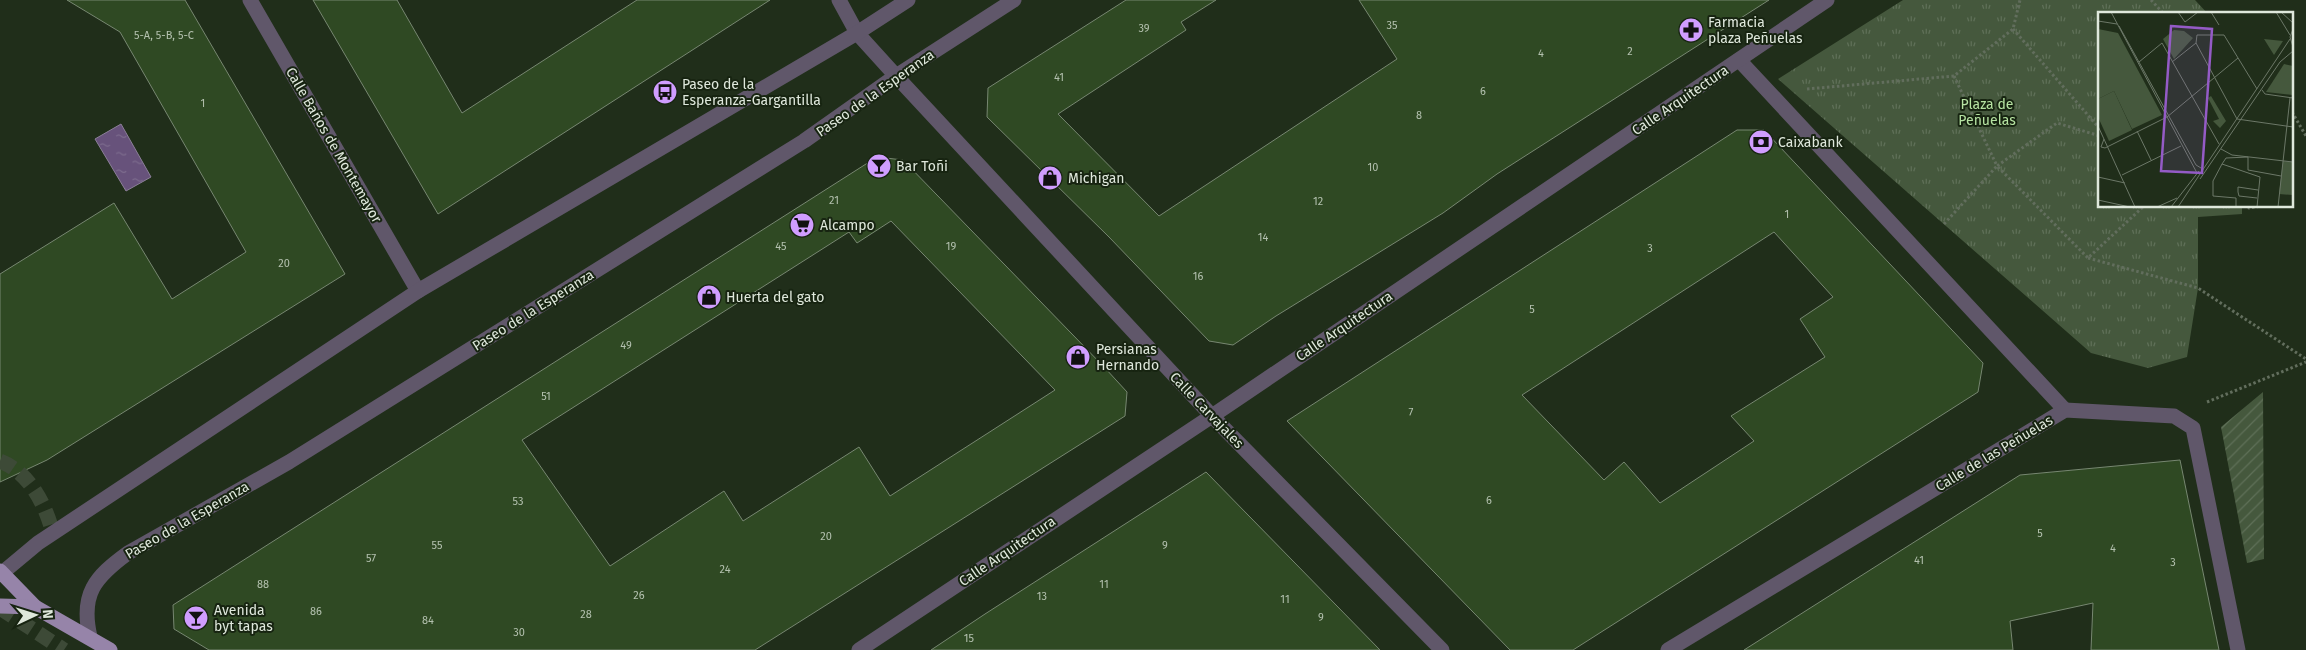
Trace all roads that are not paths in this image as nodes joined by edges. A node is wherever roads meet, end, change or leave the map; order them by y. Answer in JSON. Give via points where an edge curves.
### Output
{"nodes":[{"id":1,"x":250,"y":0,"type":"edge"},
{"id":2,"x":839,"y":0,"type":"edge"},
{"id":3,"x":908,"y":0,"type":"edge"},
{"id":4,"x":1014,"y":0,"type":"edge"},
{"id":5,"x":1827,"y":0,"type":"edge"},
{"id":6,"x":857,"y":33,"type":"junction"},
{"id":7,"x":1738,"y":60,"type":"junction"},
{"id":8,"x":896,"y":76,"type":"junction"},
{"id":9,"x":418,"y":291,"type":"junction"},
{"id":10,"x":2065,"y":410,"type":"junction"},
{"id":11,"x":1212,"y":416,"type":"junction"},
{"id":12,"x":1,"y":574,"type":"edge"},
{"id":13,"x":0,"y":606,"type":"edge"},
{"id":14,"x":35,"y":607,"type":"junction"},
{"id":15,"x":90,"y":637,"type":"junction"},
{"id":16,"x":110,"y":650,"type":"edge"},
{"id":17,"x":859,"y":650,"type":"edge"},
{"id":18,"x":1442,"y":650,"type":"edge"},
{"id":19,"x":1668,"y":650,"type":"edge"},
{"id":20,"x":2238,"y":650,"type":"edge"}],
"edges":[{"from":1,"to":9,"type":"street","name":"Calle Baños de Montemayor"},
{"from":2,"to":6,"type":"street","name":"Calle Carvajales"},
{"from":3,"to":6,"type":"street"},
{"from":4,"to":8,"type":"street","name":"Paseo de la Esperanza"},
{"from":5,"to":7,"type":"street","name":"Calle Arquitectura"},
{"from":6,"to":8,"type":"street","name":"Calle Carvajales"},
{"from":6,"to":9,"type":"street"},
{"from":7,"to":10,"type":"street"},
{"from":7,"to":11,"type":"street","name":"Calle Arquitectura"},
{"from":8,"to":11,"type":"street","name":"Calle Carvajales"},
{"from":8,"to":15,"type":"street","name":"Paseo de la Esperanza","via":[[804,141],[323,441],[128,553],[106,570],[90,591],[86,623]]},
{"from":9,"to":12,"type":"street","via":[[38,543]]},
{"from":10,"to":19,"type":"street","name":"Calle de las Peñuelas"},
{"from":10,"to":20,"type":"street","name":"Calle de las Peñuelas","via":[[2174,416],[2193,428]]},
{"from":11,"to":17,"type":"street","name":"Calle Arquitectura"},
{"from":11,"to":18,"type":"street","name":"Calle Carvajales"},
{"from":12,"to":14,"type":"main road"},
{"from":13,"to":14,"type":"main road"},
{"from":14,"to":15,"type":"main road"},
{"from":15,"to":16,"type":"main road"}]}
